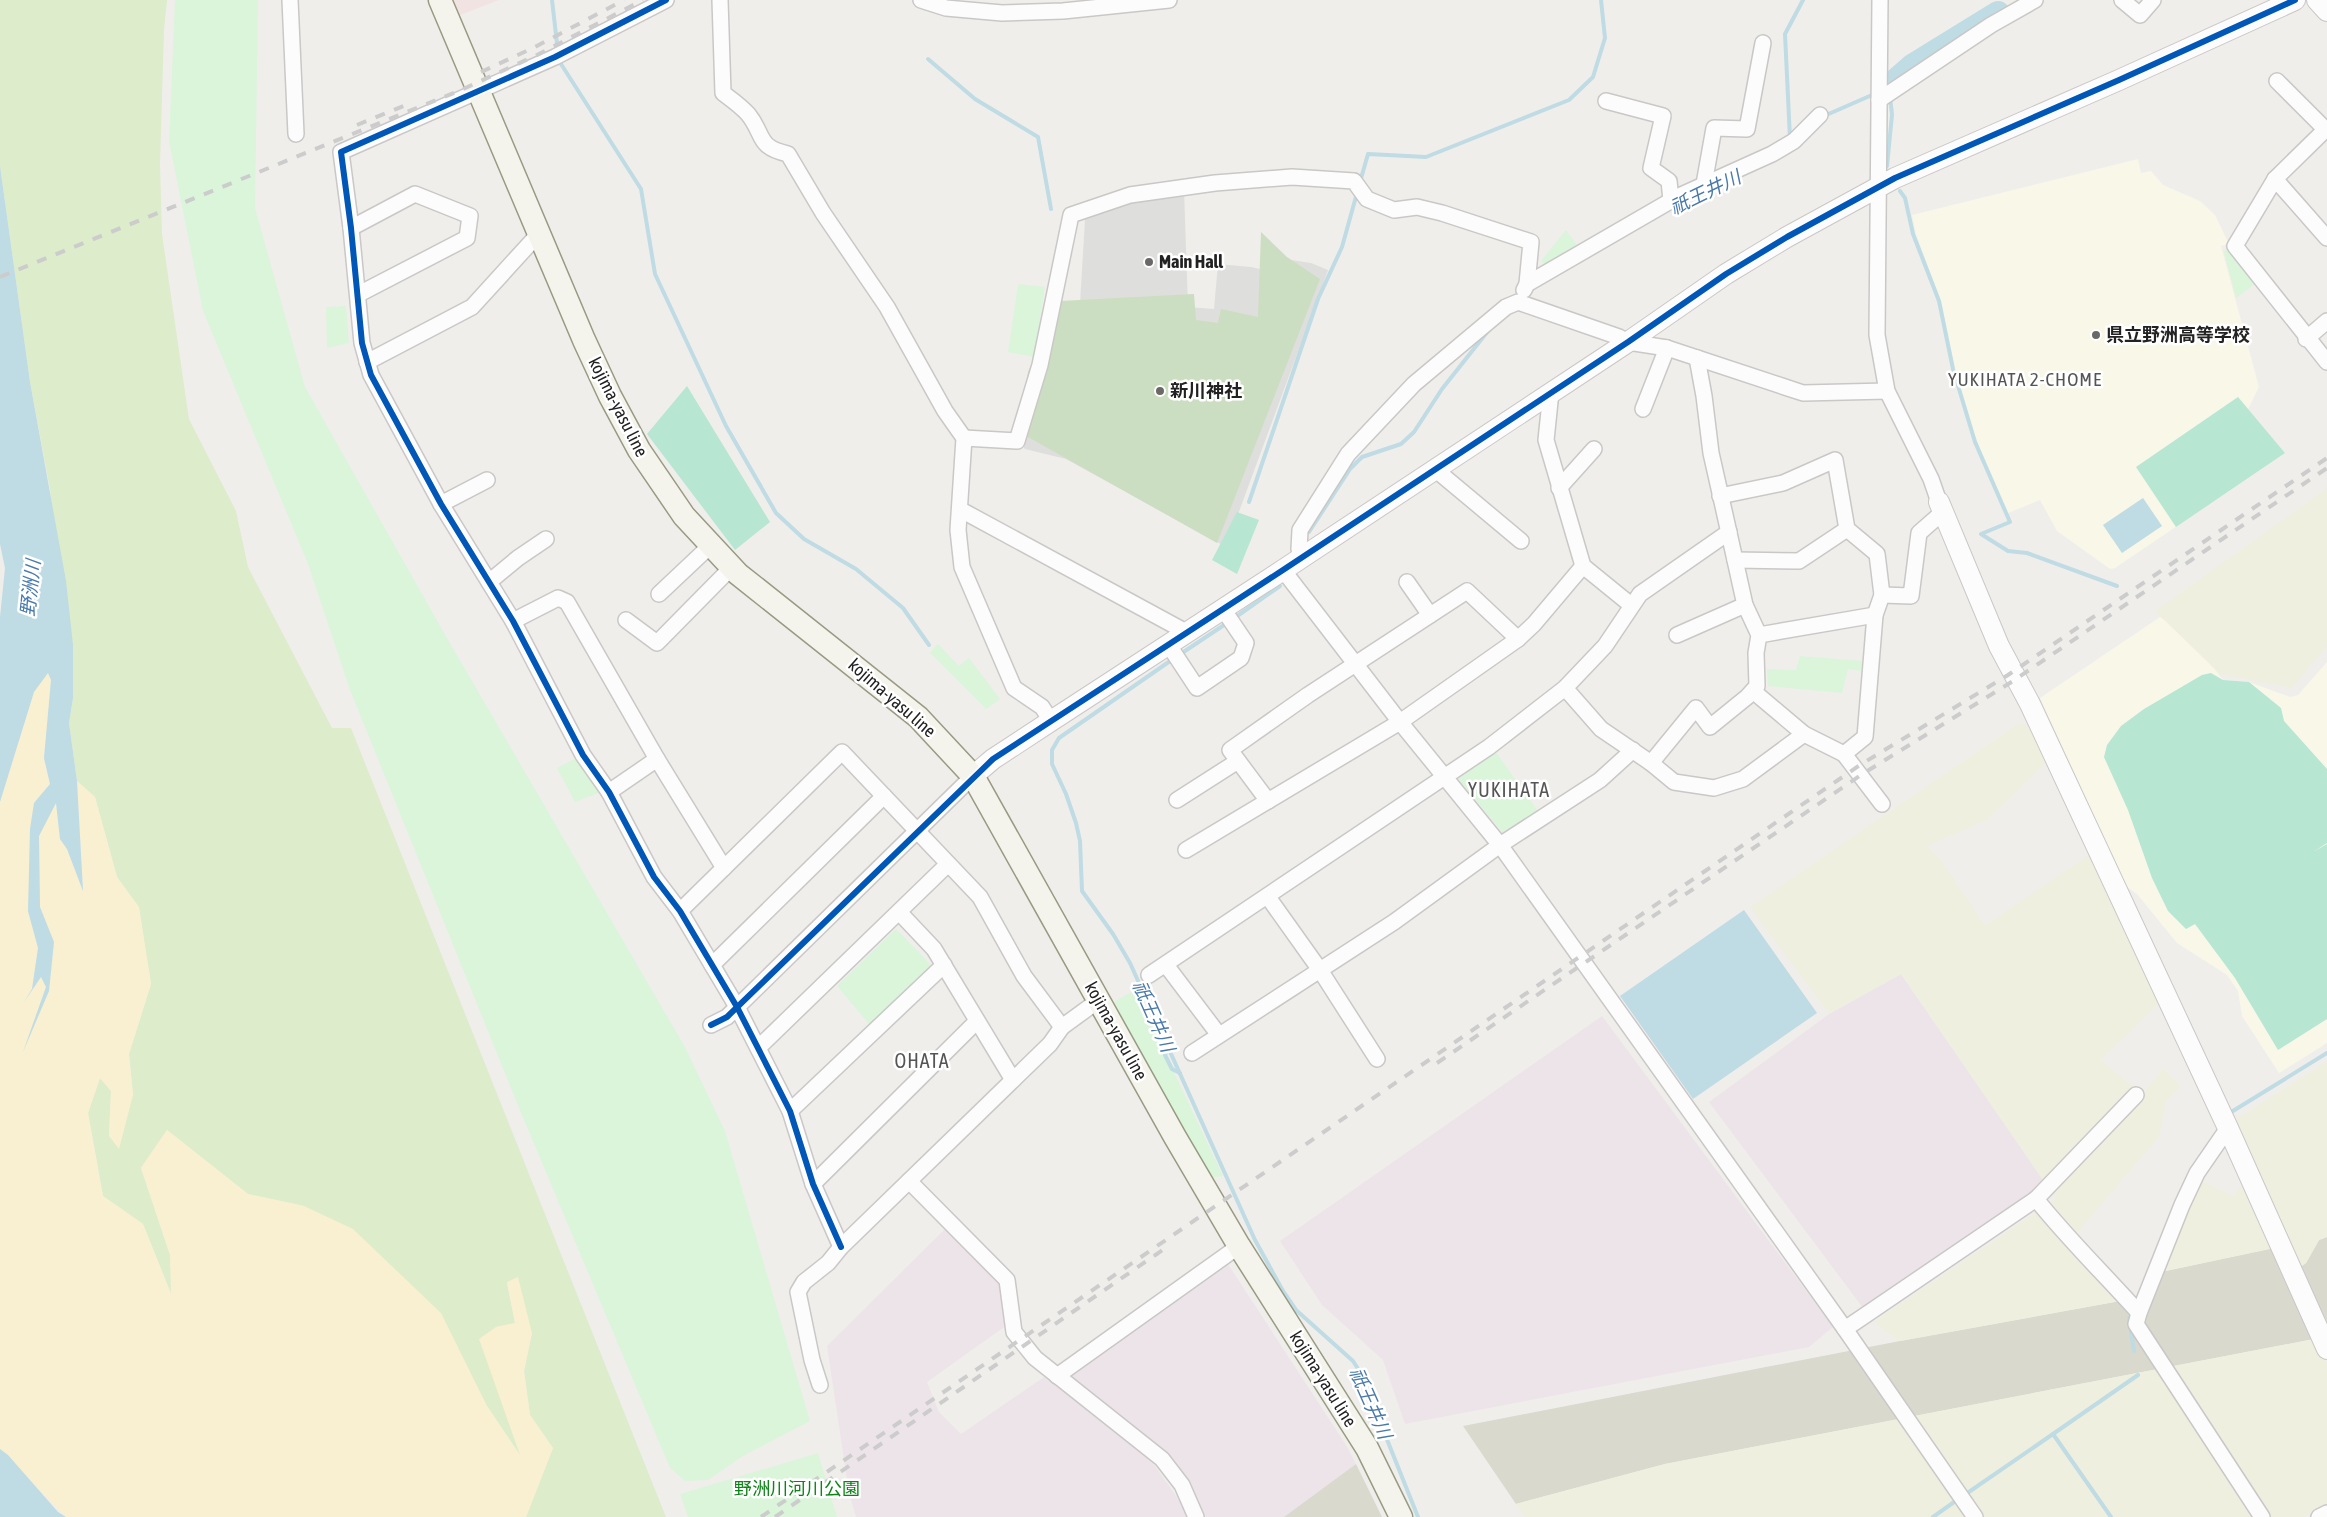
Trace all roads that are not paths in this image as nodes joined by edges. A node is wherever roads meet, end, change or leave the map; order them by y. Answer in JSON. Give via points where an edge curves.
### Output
{"nodes":[{"id":1,"x":290,"y":0,"type":"edge"},
{"id":2,"x":440,"y":0,"type":"edge"},
{"id":3,"x":666,"y":0,"type":"edge"},
{"id":4,"x":720,"y":0,"type":"edge"},
{"id":5,"x":920,"y":0,"type":"edge"},
{"id":6,"x":1169,"y":0,"type":"edge"},
{"id":7,"x":1880,"y":0,"type":"edge"},
{"id":8,"x":2035,"y":0,"type":"edge"},
{"id":9,"x":2122,"y":0,"type":"edge"},
{"id":10,"x":2153,"y":0,"type":"edge"},
{"id":11,"x":2295,"y":0,"type":"edge"},
{"id":12,"x":2317,"y":0,"type":"edge"},
{"id":13,"x":2327,"y":11,"type":"edge"},
{"id":14,"x":1763,"y":43,"type":"dead end"},
{"id":15,"x":2277,"y":80,"type":"dead end"},
{"id":16,"x":477,"y":90,"type":"junction"},
{"id":17,"x":1885,"y":96,"type":"junction"},
{"id":18,"x":1606,"y":101,"type":"dead end"},
{"id":19,"x":1820,"y":115,"type":"dead end"},
{"id":20,"x":2326,"y":130,"type":"edge"},
{"id":21,"x":296,"y":134,"type":"dead end"},
{"id":22,"x":2275,"y":179,"type":"junction"},
{"id":23,"x":1704,"y":184,"type":"junction"},
{"id":24,"x":1877,"y":187,"type":"junction"},
{"id":25,"x":1671,"y":200,"type":"junction"},
{"id":26,"x":351,"y":228,"type":"junction"},
{"id":27,"x":541,"y":236,"type":"junction"},
{"id":28,"x":2327,"y":238,"type":"edge"},
{"id":29,"x":1527,"y":284,"type":"junction"},
{"id":30,"x":359,"y":294,"type":"junction"},
{"id":31,"x":1518,"y":302,"type":"junction"},
{"id":32,"x":2327,"y":321,"type":"edge"},
{"id":33,"x":2306,"y":339,"type":"junction"},
{"id":34,"x":1628,"y":342,"type":"junction"},
{"id":35,"x":1667,"y":348,"type":"junction"},
{"id":36,"x":1696,"y":358,"type":"junction"},
{"id":37,"x":367,"y":362,"type":"junction"},
{"id":38,"x":2327,"y":362,"type":"edge"},
{"id":39,"x":1887,"y":391,"type":"junction"},
{"id":40,"x":1551,"y":392,"type":"junction"},
{"id":41,"x":1643,"y":409,"type":"dead end"},
{"id":42,"x":964,"y":438,"type":"junction"},
{"id":43,"x":1594,"y":449,"type":"dead end"},
{"id":44,"x":1442,"y":475,"type":"dead end"},
{"id":45,"x":487,"y":480,"type":"dead end"},
{"id":46,"x":1559,"y":488,"type":"junction"},
{"id":47,"x":1720,"y":496,"type":"junction"},
{"id":48,"x":441,"y":504,"type":"junction"},
{"id":49,"x":1941,"y":506,"type":"junction"},
{"id":50,"x":961,"y":510,"type":"junction"},
{"id":51,"x":1847,"y":530,"type":"junction"},
{"id":52,"x":1729,"y":532,"type":"junction"},
{"id":53,"x":546,"y":538,"type":"dead end"},
{"id":54,"x":1521,"y":541,"type":"dead end"},
{"id":55,"x":711,"y":545,"type":"junction"},
{"id":56,"x":1302,"y":557,"type":"junction"},
{"id":57,"x":1735,"y":560,"type":"junction"},
{"id":58,"x":1583,"y":566,"type":"junction"},
{"id":59,"x":732,"y":567,"type":"junction"},
{"id":60,"x":1283,"y":570,"type":"junction"},
{"id":61,"x":489,"y":582,"type":"junction"},
{"id":62,"x":1407,"y":582,"type":"dead end"},
{"id":63,"x":659,"y":594,"type":"dead end"},
{"id":64,"x":1882,"y":595,"type":"junction"},
{"id":65,"x":1631,"y":604,"type":"junction"},
{"id":66,"x":1745,"y":605,"type":"junction"},
{"id":67,"x":1430,"y":615,"type":"junction"},
{"id":68,"x":1875,"y":615,"type":"junction"},
{"id":69,"x":1228,"y":617,"type":"junction"},
{"id":70,"x":626,"y":620,"type":"dead end"},
{"id":71,"x":513,"y":621,"type":"junction"},
{"id":72,"x":1188,"y":632,"type":"junction"},
{"id":73,"x":1677,"y":635,"type":"dead end"},
{"id":74,"x":1759,"y":635,"type":"junction"},
{"id":75,"x":1518,"y":639,"type":"junction"},
{"id":76,"x":1174,"y":653,"type":"junction"},
{"id":77,"x":1356,"y":664,"type":"junction"},
{"id":78,"x":1565,"y":688,"type":"junction"},
{"id":79,"x":1753,"y":691,"type":"junction"},
{"id":80,"x":1051,"y":721,"type":"junction"},
{"id":81,"x":1400,"y":722,"type":"junction"},
{"id":82,"x":1804,"y":734,"type":"junction"},
{"id":83,"x":1633,"y":750,"type":"junction"},
{"id":84,"x":1844,"y":754,"type":"junction"},
{"id":85,"x":656,"y":759,"type":"junction"},
{"id":86,"x":1238,"y":761,"type":"junction"},
{"id":87,"x":1651,"y":763,"type":"junction"},
{"id":88,"x":973,"y":776,"type":"junction"},
{"id":89,"x":1445,"y":776,"type":"junction"},
{"id":90,"x":609,"y":792,"type":"junction"},
{"id":91,"x":884,"y":796,"type":"junction"},
{"id":92,"x":1177,"y":800,"type":"dead end"},
{"id":93,"x":1268,"y":801,"type":"junction"},
{"id":94,"x":1882,"y":804,"type":"dead end"},
{"id":95,"x":917,"y":831,"type":"junction"},
{"id":96,"x":1500,"y":845,"type":"junction"},
{"id":97,"x":1186,"y":850,"type":"dead end"},
{"id":98,"x":948,"y":864,"type":"junction"},
{"id":99,"x":724,"y":868,"type":"junction"},
{"id":100,"x":1268,"y":897,"type":"junction"},
{"id":101,"x":680,"y":911,"type":"junction"},
{"id":102,"x":900,"y":912,"type":"junction"},
{"id":103,"x":712,"y":965,"type":"junction"},
{"id":104,"x":944,"y":965,"type":"junction"},
{"id":105,"x":1166,"y":965,"type":"junction"},
{"id":106,"x":1320,"y":970,"type":"junction"},
{"id":107,"x":1149,"y":975,"type":"dead end"},
{"id":108,"x":1099,"y":1000,"type":"junction"},
{"id":109,"x":737,"y":1007,"type":"junction"},
{"id":110,"x":977,"y":1020,"type":"junction"},
{"id":111,"x":711,"y":1025,"type":"dead end"},
{"id":112,"x":1062,"y":1027,"type":"junction"},
{"id":113,"x":1219,"y":1036,"type":"junction"},
{"id":114,"x":758,"y":1048,"type":"junction"},
{"id":115,"x":1192,"y":1053,"type":"dead end"},
{"id":116,"x":1377,"y":1059,"type":"dead end"},
{"id":117,"x":1013,"y":1080,"type":"junction"},
{"id":118,"x":2136,"y":1095,"type":"dead end"},
{"id":119,"x":790,"y":1112,"type":"junction"},
{"id":120,"x":2228,"y":1128,"type":"junction"},
{"id":121,"x":909,"y":1181,"type":"junction"},
{"id":122,"x":813,"y":1184,"type":"junction"},
{"id":123,"x":2036,"y":1200,"type":"junction"},
{"id":124,"x":1239,"y":1246,"type":"junction"},
{"id":125,"x":841,"y":1247,"type":"junction"},
{"id":126,"x":2139,"y":1313,"type":"junction"},
{"id":127,"x":1845,"y":1330,"type":"junction"},
{"id":128,"x":2327,"y":1349,"type":"edge"},
{"id":129,"x":1057,"y":1376,"type":"junction"},
{"id":130,"x":820,"y":1385,"type":"dead end"},
{"id":131,"x":2327,"y":1513,"type":"edge"},
{"id":132,"x":1196,"y":1517,"type":"edge"},
{"id":133,"x":1401,"y":1517,"type":"edge"},
{"id":134,"x":1975,"y":1517,"type":"edge"},
{"id":135,"x":2262,"y":1517,"type":"edge"},
{"id":136,"x":2319,"y":1517,"type":"edge"}],
"edges":[{"from":1,"to":21,"type":"street"},
{"from":2,"to":16,"type":"main road","name":"kojima-yasu line"},
{"from":3,"to":16,"type":"street","via":[[558,55]]},
{"from":4,"to":42,"type":"street","via":[[723,93],[748,114],[772,150],[788,154],[823,213],[887,307],[945,411]]},
{"from":5,"to":6,"type":"street","via":[[946,8],[1002,12],[1063,11]]},
{"from":7,"to":17,"type":"street"},
{"from":8,"to":17,"type":"street","via":[[1991,25]]},
{"from":9,"to":10,"type":"street","via":[[2140,14]]},
{"from":11,"to":24,"type":"street"},
{"from":12,"to":13,"type":"street"},
{"from":14,"to":23,"type":"street","via":[[1747,129],[1714,128]]},
{"from":15,"to":20,"type":"street"},
{"from":16,"to":26,"type":"street","via":[[341,152]]},
{"from":16,"to":27,"type":"main road","name":"kojima-yasu line"},
{"from":17,"to":24,"type":"street"},
{"from":18,"to":25,"type":"street","via":[[1663,116],[1651,168],[1668,181]]},
{"from":19,"to":23,"type":"street","via":[[1794,141]]},
{"from":20,"to":22,"type":"street"},
{"from":22,"to":28,"type":"street"},
{"from":22,"to":33,"type":"street","via":[[2235,246]]},
{"from":23,"to":25,"type":"street"},
{"from":24,"to":34,"type":"street","via":[[1726,274]]},
{"from":24,"to":39,"type":"street","via":[[1877,335]]},
{"from":25,"to":29,"type":"street"},
{"from":26,"to":30,"type":"street"},
{"from":26,"to":30,"type":"street","via":[[415,194],[470,216],[467,238]]},
{"from":27,"to":37,"type":"street","via":[[533,240],[472,308]]},
{"from":27,"to":55,"type":"main road","name":"kojima-yasu line","via":[[610,396],[639,450],[684,516]]},
{"from":29,"to":31,"type":"street"},
{"from":29,"to":42,"type":"street","via":[[1531,242],[1417,207],[1394,210],[1367,199],[1354,181],[1292,177],[1130,194],[1071,215],[1040,365],[1017,440]]},
{"from":30,"to":37,"type":"street","via":[[362,343]]},
{"from":31,"to":34,"type":"street","via":[[1619,336]]},
{"from":31,"to":56,"type":"street","via":[[1506,307],[1414,384],[1348,454],[1300,530]]},
{"from":32,"to":33,"type":"street"},
{"from":33,"to":38,"type":"street"},
{"from":34,"to":35,"type":"street"},
{"from":34,"to":40,"type":"street"},
{"from":35,"to":36,"type":"street"},
{"from":35,"to":41,"type":"street"},
{"from":36,"to":39,"type":"street","via":[[1803,393]]},
{"from":36,"to":47,"type":"street"},
{"from":37,"to":48,"type":"street"},
{"from":39,"to":49,"type":"street"},
{"from":40,"to":46,"type":"street","via":[[1546,440]]},
{"from":40,"to":56,"type":"street"},
{"from":42,"to":50,"type":"street"},
{"from":43,"to":46,"type":"street"},
{"from":44,"to":54,"type":"street"},
{"from":45,"to":48,"type":"street"},
{"from":46,"to":58,"type":"street"},
{"from":47,"to":51,"type":"street","via":[[1784,483],[1835,460]]},
{"from":47,"to":52,"type":"street"},
{"from":48,"to":61,"type":"street"},
{"from":49,"to":64,"type":"street","via":[[1919,533],[1911,596]]},
{"from":49,"to":120,"type":"street","via":[[2000,646]]},
{"from":50,"to":72,"type":"street"},
{"from":50,"to":80,"type":"street","via":[[958,530],[962,567],[1014,688],[1042,707]]},
{"from":51,"to":57,"type":"street","via":[[1799,562]]},
{"from":51,"to":64,"type":"street","via":[[1877,554]]},
{"from":52,"to":57,"type":"street"},
{"from":52,"to":65,"type":"street","via":[[1640,594]]},
{"from":53,"to":61,"type":"street"},
{"from":55,"to":59,"type":"main road","name":"kojima-yasu line"},
{"from":55,"to":63,"type":"street"},
{"from":56,"to":60,"type":"street"},
{"from":57,"to":66,"type":"street"},
{"from":58,"to":65,"type":"street"},
{"from":58,"to":75,"type":"street"},
{"from":59,"to":70,"type":"street","via":[[656,643]]},
{"from":59,"to":88,"type":"main road","name":"kojima-yasu line","via":[[918,717]]},
{"from":60,"to":69,"type":"street"},
{"from":60,"to":77,"type":"street"},
{"from":61,"to":71,"type":"street"},
{"from":62,"to":67,"type":"street"},
{"from":64,"to":68,"type":"street"},
{"from":65,"to":78,"type":"street","via":[[1605,646]]},
{"from":66,"to":73,"type":"street"},
{"from":66,"to":74,"type":"street"},
{"from":67,"to":75,"type":"street","via":[[1467,591]]},
{"from":67,"to":77,"type":"street"},
{"from":68,"to":74,"type":"street"},
{"from":68,"to":84,"type":"street","via":[[1865,737]]},
{"from":69,"to":72,"type":"street"},
{"from":69,"to":76,"type":"street","via":[[1246,643],[1241,658],[1197,688]]},
{"from":71,"to":85,"type":"street","via":[[558,598],[567,602]]},
{"from":71,"to":90,"type":"street","via":[[583,755]]},
{"from":72,"to":76,"type":"street"},
{"from":74,"to":79,"type":"street","via":[[1756,653],[1758,680]]},
{"from":75,"to":81,"type":"street"},
{"from":76,"to":80,"type":"street"},
{"from":77,"to":81,"type":"street"},
{"from":77,"to":86,"type":"street","via":[[1230,750]]},
{"from":78,"to":83,"type":"street","via":[[1601,729]]},
{"from":78,"to":89,"type":"street","via":[[1489,747]]},
{"from":79,"to":82,"type":"street"},
{"from":79,"to":87,"type":"street","via":[[1710,727],[1696,708]]},
{"from":80,"to":88,"type":"street"},
{"from":81,"to":89,"type":"street"},
{"from":81,"to":93,"type":"street"},
{"from":82,"to":84,"type":"street"},
{"from":82,"to":87,"type":"street","via":[[1743,779],[1714,788],[1674,782]]},
{"from":83,"to":87,"type":"street"},
{"from":83,"to":96,"type":"street","via":[[1600,780]]},
{"from":84,"to":94,"type":"street"},
{"from":85,"to":90,"type":"street"},
{"from":85,"to":99,"type":"street"},
{"from":86,"to":92,"type":"street"},
{"from":86,"to":93,"type":"street"},
{"from":88,"to":95,"type":"street"},
{"from":88,"to":108,"type":"main road","name":"kojima-yasu line"},
{"from":89,"to":96,"type":"street"},
{"from":89,"to":100,"type":"street"},
{"from":90,"to":101,"type":"street","via":[[654,877]]},
{"from":91,"to":95,"type":"street"},
{"from":91,"to":99,"type":"street","via":[[842,752]]},
{"from":91,"to":103,"type":"street"},
{"from":93,"to":97,"type":"street"},
{"from":95,"to":98,"type":"street"},
{"from":95,"to":109,"type":"street"},
{"from":96,"to":106,"type":"street"},
{"from":96,"to":127,"type":"street"},
{"from":98,"to":102,"type":"street"},
{"from":98,"to":112,"type":"street","via":[[980,897],[1024,976]]},
{"from":99,"to":101,"type":"street"},
{"from":100,"to":105,"type":"street"},
{"from":100,"to":106,"type":"street"},
{"from":101,"to":103,"type":"street"},
{"from":102,"to":104,"type":"street","via":[[934,949]]},
{"from":102,"to":114,"type":"street"},
{"from":103,"to":109,"type":"street"},
{"from":104,"to":110,"type":"street"},
{"from":104,"to":119,"type":"street"},
{"from":105,"to":107,"type":"street"},
{"from":105,"to":113,"type":"street"},
{"from":106,"to":113,"type":"street"},
{"from":106,"to":116,"type":"street"},
{"from":108,"to":112,"type":"street"},
{"from":108,"to":124,"type":"main road","name":"kojima-yasu line"},
{"from":109,"to":111,"type":"street","via":[[727,1017]]},
{"from":109,"to":114,"type":"street"},
{"from":110,"to":117,"type":"street"},
{"from":110,"to":122,"type":"street"},
{"from":112,"to":117,"type":"street","via":[[1050,1044]]},
{"from":113,"to":115,"type":"street"},
{"from":114,"to":119,"type":"street"},
{"from":117,"to":121,"type":"street"},
{"from":118,"to":123,"type":"street"},
{"from":119,"to":122,"type":"street"},
{"from":120,"to":126,"type":"street","via":[[2197,1173]]},
{"from":120,"to":128,"type":"street"},
{"from":121,"to":125,"type":"street"},
{"from":121,"to":129,"type":"street","via":[[1007,1280],[1014,1332],[1035,1358]]},
{"from":122,"to":125,"type":"street"},
{"from":123,"to":126,"type":"street","via":[[2067,1238]]},
{"from":123,"to":127,"type":"street"},
{"from":124,"to":129,"type":"street"},
{"from":124,"to":133,"type":"main road","name":"kojima-yasu line","via":[[1367,1448]]},
{"from":125,"to":130,"type":"street","via":[[828,1263],[804,1282],[798,1292]]},
{"from":126,"to":135,"type":"street","via":[[2136,1324],[2143,1336]]},
{"from":127,"to":134,"type":"street"},
{"from":129,"to":132,"type":"street","via":[[1162,1459],[1182,1485]]},
{"from":131,"to":136,"type":"street"}]}
